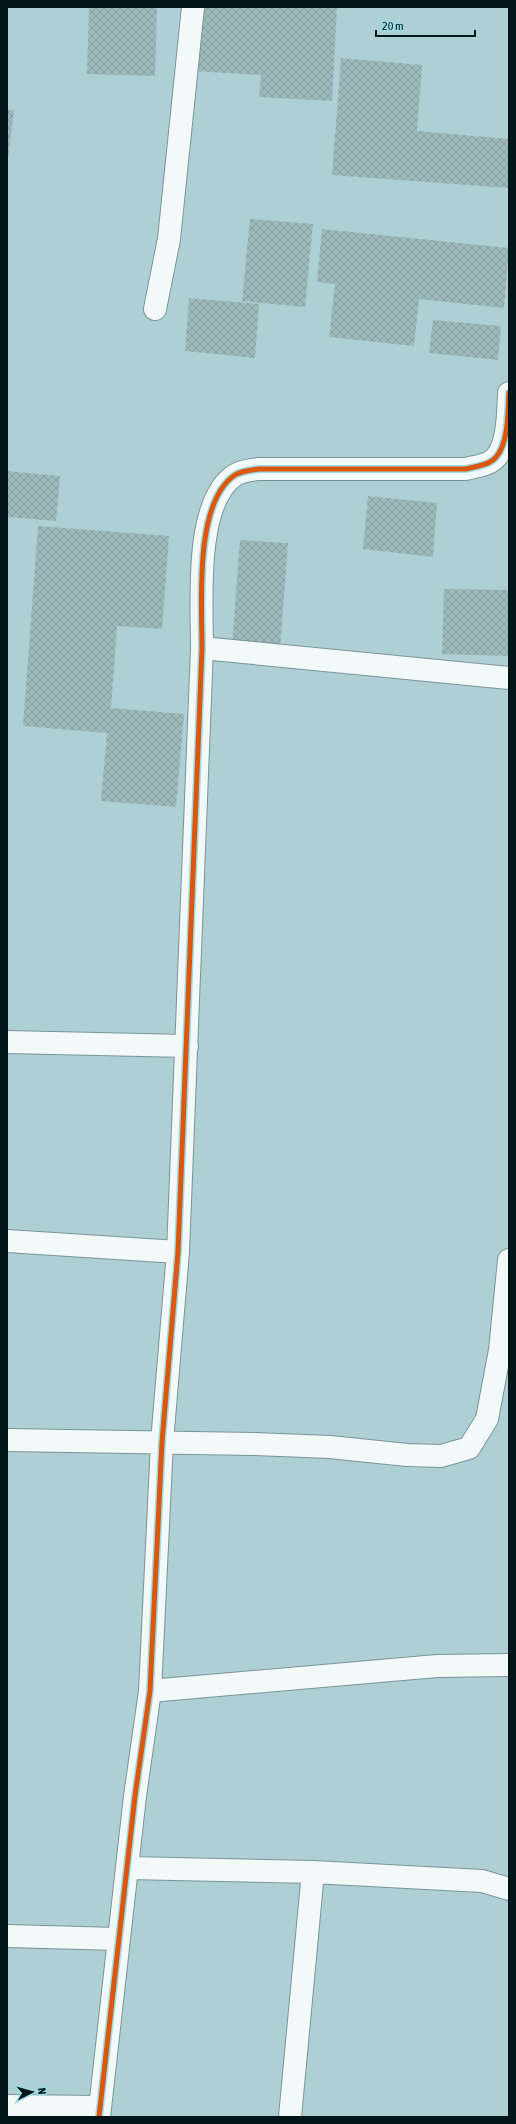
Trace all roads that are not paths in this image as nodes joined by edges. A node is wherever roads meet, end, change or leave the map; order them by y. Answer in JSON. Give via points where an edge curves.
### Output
{"nodes":[{"id":1,"x":193,"y":7,"type":"edge"},
{"id":2,"x":155,"y":309,"type":"dead end"},
{"id":3,"x":509,"y":393,"type":"edge"},
{"id":4,"x":202,"y":648,"type":"junction"},
{"id":5,"x":509,"y":678,"type":"edge"},
{"id":6,"x":7,"y":1042,"type":"edge"},
{"id":7,"x":186,"y":1046,"type":"junction"},
{"id":8,"x":7,"y":1241,"type":"edge"},
{"id":9,"x":178,"y":1252,"type":"junction"},
{"id":10,"x":509,"y":1260,"type":"edge"},
{"id":11,"x":7,"y":1440,"type":"edge"},
{"id":12,"x":162,"y":1442,"type":"junction"},
{"id":13,"x":509,"y":1665,"type":"edge"},
{"id":14,"x":150,"y":1692,"type":"junction"},
{"id":15,"x":128,"y":1868,"type":"junction"},
{"id":16,"x":313,"y":1872,"type":"junction"},
{"id":17,"x":509,"y":1889,"type":"edge"},
{"id":18,"x":7,"y":1936,"type":"edge"},
{"id":19,"x":119,"y":1939,"type":"junction"},
{"id":20,"x":7,"y":2106,"type":"edge"},
{"id":21,"x":99,"y":2112,"type":"edge"},
{"id":22,"x":290,"y":2117,"type":"edge"}],
"edges":[{"from":1,"to":2,"type":"street","via":[[169,239]]},
{"from":3,"to":4,"type":"street","via":[[506,433],[500,452],[491,462],[466,469],[259,469],[236,473],[217,494],[208,519],[202,581]]},
{"from":4,"to":5,"type":"street"},
{"from":4,"to":7,"type":"street"},
{"from":6,"to":7,"type":"street"},
{"from":7,"to":9,"type":"street"},
{"from":8,"to":9,"type":"street"},
{"from":9,"to":12,"type":"street"},
{"from":10,"to":12,"type":"street","via":[[500,1350],[487,1419],[469,1448],[435,1456],[330,1447]]},
{"from":11,"to":12,"type":"street"},
{"from":12,"to":14,"type":"street"},
{"from":13,"to":14,"type":"street","via":[[437,1666]]},
{"from":14,"to":15,"type":"street"},
{"from":15,"to":16,"type":"street"},
{"from":15,"to":19,"type":"street"},
{"from":16,"to":17,"type":"street","via":[[482,1880]]},
{"from":16,"to":22,"type":"street"},
{"from":18,"to":19,"type":"street"},
{"from":19,"to":21,"type":"street"},
{"from":20,"to":21,"type":"street"}]}
